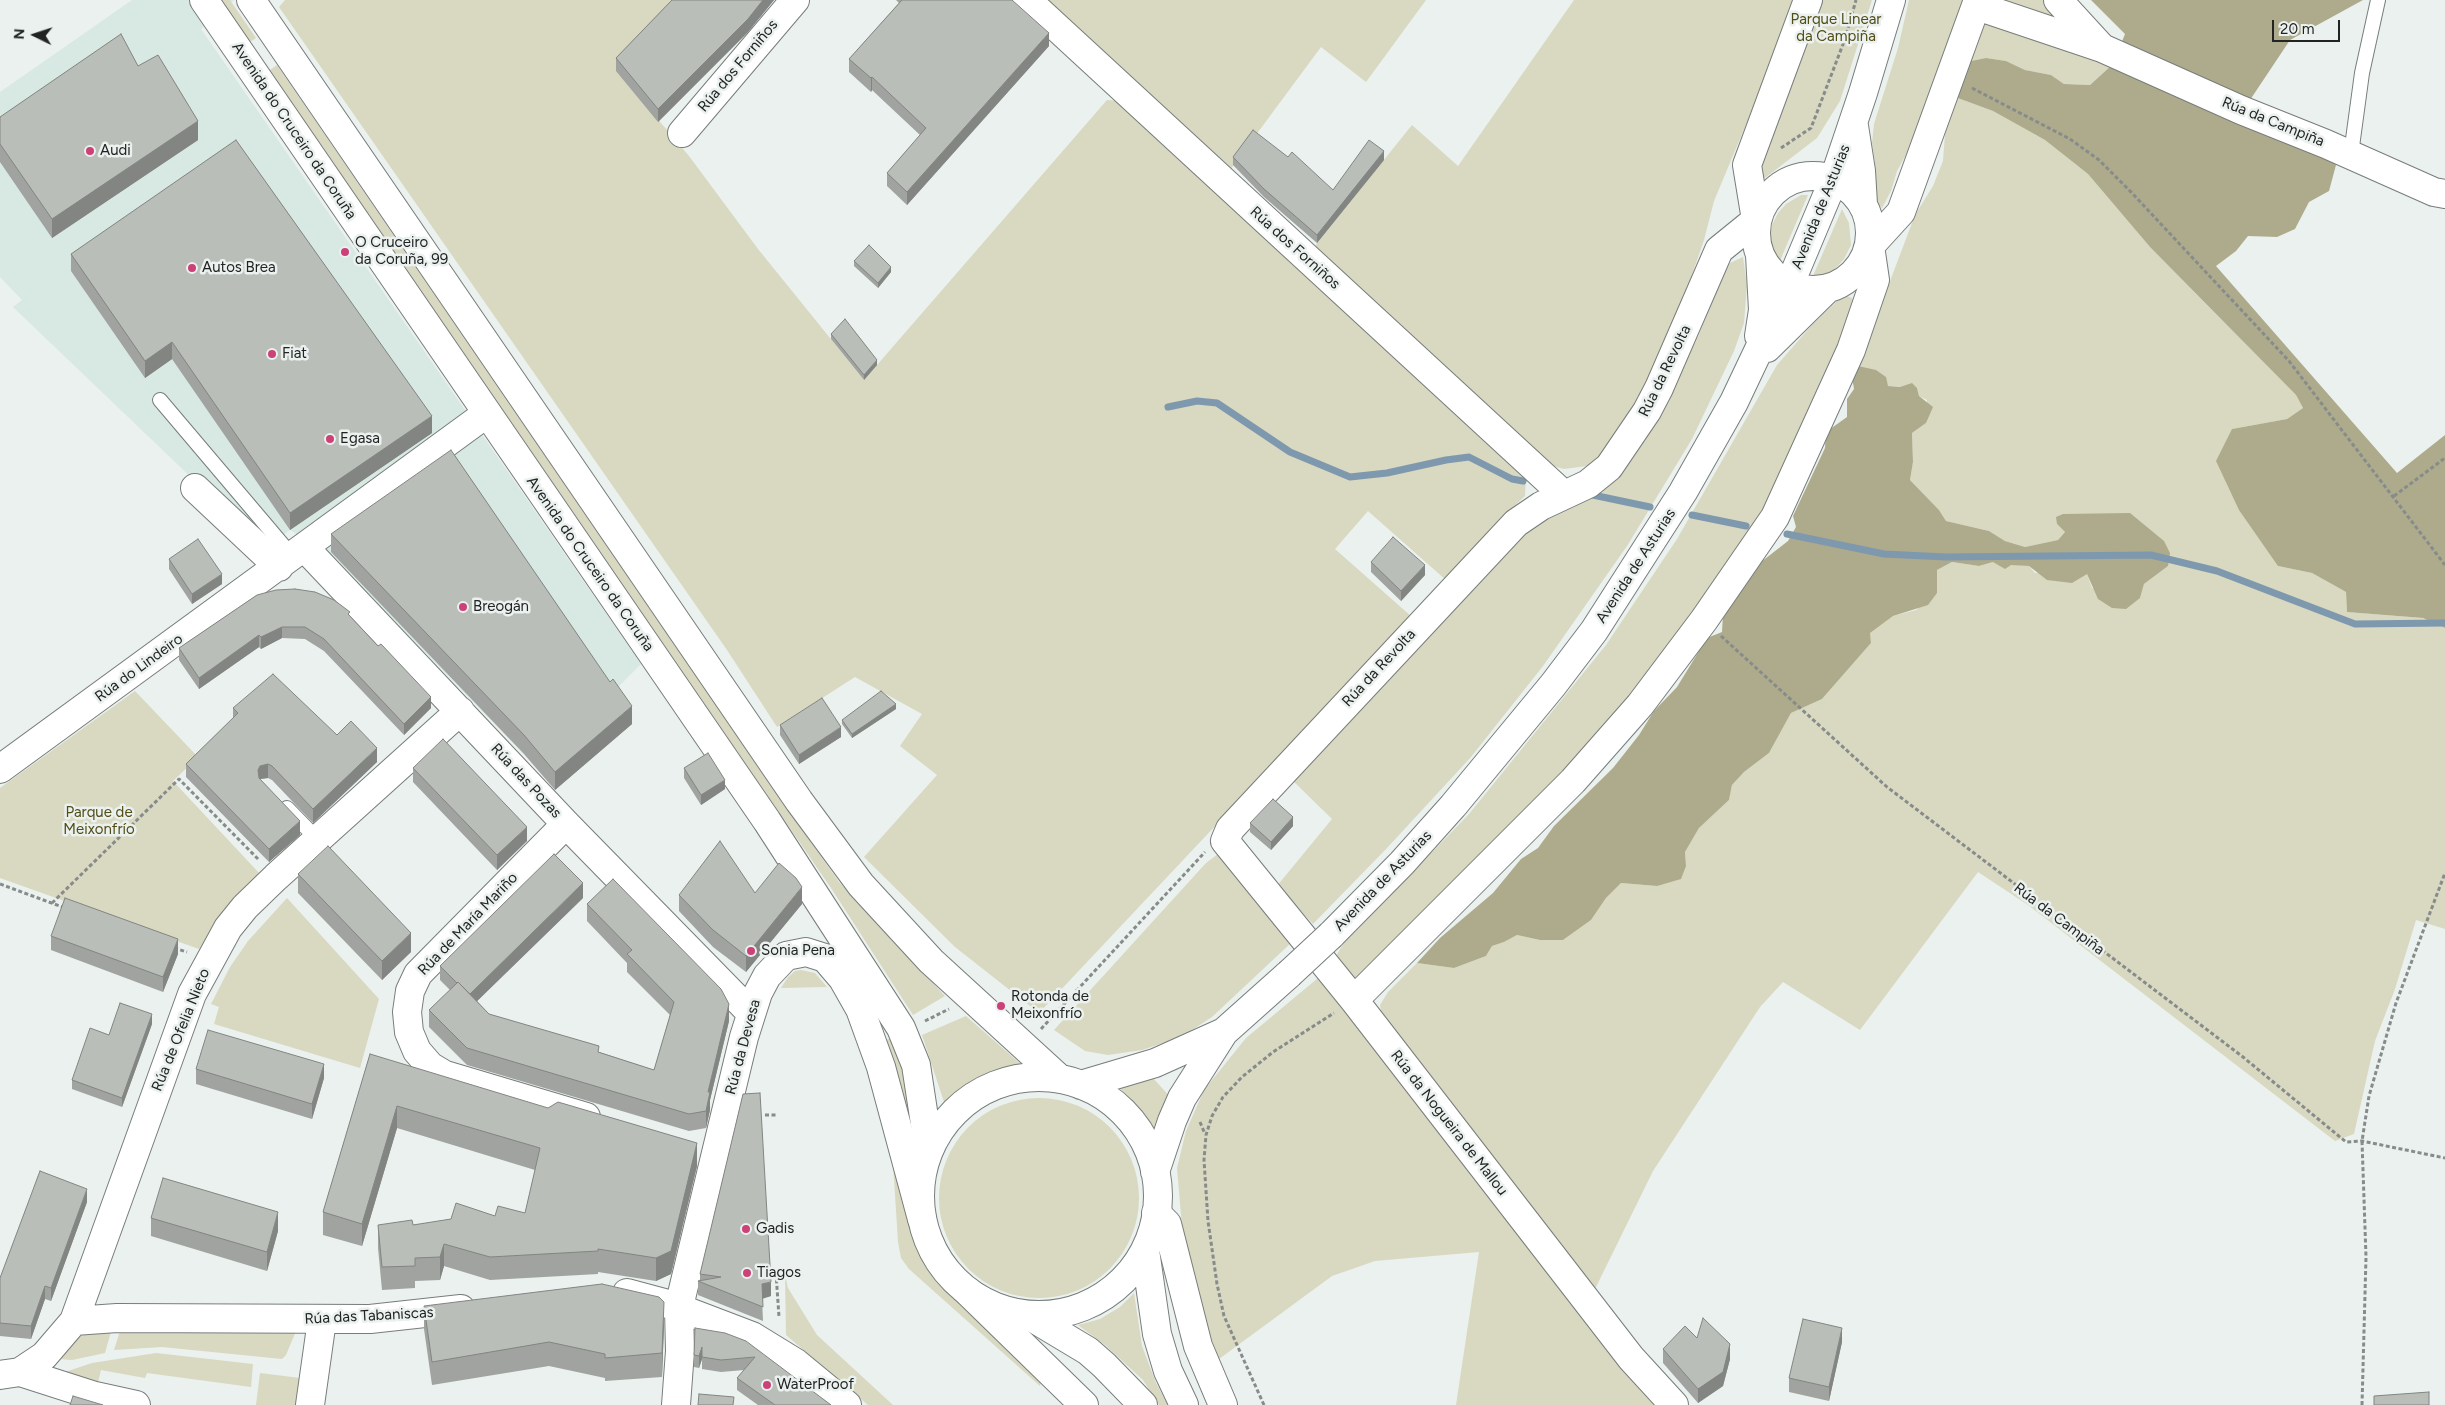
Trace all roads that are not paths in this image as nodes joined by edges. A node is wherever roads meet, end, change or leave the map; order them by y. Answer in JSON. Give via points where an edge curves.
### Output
{"nodes":[{"id":1,"x":204,"y":0,"type":"edge"},
{"id":2,"x":795,"y":0,"type":"edge"},
{"id":3,"x":1027,"y":0,"type":"edge"},
{"id":4,"x":1808,"y":0,"type":"edge"},
{"id":5,"x":1891,"y":0,"type":"edge"},
{"id":6,"x":2058,"y":0,"type":"edge"},
{"id":7,"x":2378,"y":0,"type":"edge"},
{"id":8,"x":256,"y":2,"type":"edge"},
{"id":9,"x":1978,"y":3,"type":"edge"},
{"id":10,"x":2102,"y":48,"type":"junction"},
{"id":11,"x":1853,"y":122,"type":"junction"},
{"id":12,"x":682,"y":133,"type":"dead end"},
{"id":13,"x":2350,"y":154,"type":"junction"},
{"id":14,"x":1806,"y":176,"type":"junction"},
{"id":15,"x":1834,"y":179,"type":"junction"},
{"id":16,"x":2445,"y":194,"type":"edge"},
{"id":17,"x":1863,"y":204,"type":"junction"},
{"id":18,"x":1756,"y":220,"type":"junction"},
{"id":19,"x":1870,"y":246,"type":"junction"},
{"id":20,"x":1760,"y":256,"type":"junction"},
{"id":21,"x":1789,"y":286,"type":"junction"},
{"id":22,"x":1826,"y":290,"type":"junction"},
{"id":23,"x":1755,"y":360,"type":"junction"},
{"id":24,"x":160,"y":400,"type":"dead end"},
{"id":25,"x":486,"y":414,"type":"junction"},
{"id":26,"x":195,"y":488,"type":"dead end"},
{"id":27,"x":1564,"y":495,"type":"junction"},
{"id":28,"x":292,"y":557,"type":"junction"},
{"id":29,"x":460,"y":711,"type":"junction"},
{"id":30,"x":0,"y":769,"type":"edge"},
{"id":31,"x":279,"y":800,"type":"edge"},
{"id":32,"x":566,"y":824,"type":"junction"},
{"id":33,"x":1225,"y":841,"type":"joint"},
{"id":34,"x":325,"y":848,"type":"junction"},
{"id":35,"x":1354,"y":1000,"type":"junction"},
{"id":36,"x":750,"y":1012,"type":"junction"},
{"id":37,"x":1224,"y":1032,"type":"junction"},
{"id":38,"x":1070,"y":1082,"type":"junction"},
{"id":39,"x":614,"y":1125,"type":"edge"},
{"id":40,"x":689,"y":1146,"type":"edge"},
{"id":41,"x":929,"y":1150,"type":"junction"},
{"id":42,"x":715,"y":1155,"type":"junction"},
{"id":43,"x":1155,"y":1172,"type":"junction"},
{"id":44,"x":1156,"y":1213,"type":"junction"},
{"id":45,"x":922,"y":1219,"type":"junction"},
{"id":46,"x":1145,"y":1250,"type":"junction"},
{"id":47,"x":604,"y":1289,"type":"edge"},
{"id":48,"x":966,"y":1291,"type":"junction"},
{"id":49,"x":488,"y":1305,"type":"edge"},
{"id":50,"x":680,"y":1309,"type":"junction"},
{"id":51,"x":1028,"y":1315,"type":"junction"},
{"id":52,"x":322,"y":1320,"type":"junction"},
{"id":53,"x":74,"y":1321,"type":"junction"},
{"id":54,"x":10,"y":1374,"type":"edge"},
{"id":55,"x":136,"y":1405,"type":"edge"},
{"id":56,"x":310,"y":1405,"type":"edge"},
{"id":57,"x":676,"y":1405,"type":"edge"},
{"id":58,"x":847,"y":1405,"type":"edge"},
{"id":59,"x":1084,"y":1405,"type":"edge"},
{"id":60,"x":1142,"y":1405,"type":"edge"},
{"id":61,"x":1184,"y":1405,"type":"edge"},
{"id":62,"x":1223,"y":1405,"type":"edge"},
{"id":63,"x":1674,"y":1405,"type":"edge"}],
"edges":[{"from":1,"to":25,"type":"street","name":"Avenida do Cruceiro da Coruña"},
{"from":2,"to":12,"type":"street","name":"Rúa dos Forniños"},
{"from":3,"to":27,"type":"street","name":"Rúa dos Forniños"},
{"from":4,"to":18,"type":"street","via":[[1747,165]]},
{"from":5,"to":11,"type":"street","name":"Avenida de Asturias"},
{"from":6,"to":10,"type":"street","name":"Rúa da Campiña"},
{"from":7,"to":13,"type":"lane","via":[[2362,73]]},
{"from":8,"to":38,"type":"street","via":[[804,809],[861,885],[931,961]]},
{"from":9,"to":10,"type":"street","name":"Rúa da Campiña"},
{"from":9,"to":19,"type":"street","via":[[1901,212]]},
{"from":10,"to":13,"type":"street","name":"Rúa da Campiña"},
{"from":11,"to":14,"type":"street"},
{"from":11,"to":15,"type":"street","name":"Avenida de Asturias"},
{"from":11,"to":17,"type":"street"},
{"from":13,"to":16,"type":"street","name":"Rúa da Campiña"},
{"from":14,"to":15,"type":"street"},
{"from":14,"to":18,"type":"street","via":[[1780,186],[1765,200]]},
{"from":15,"to":17,"type":"street"},
{"from":15,"to":21,"type":"street","name":"Avenida de Asturias"},
{"from":17,"to":19,"type":"street","via":[[1870,226]]},
{"from":18,"to":20,"type":"street"},
{"from":18,"to":27,"type":"street","name":"Rúa da Revolta","via":[[1719,250],[1659,388],[1610,467],[1588,484]]},
{"from":19,"to":22,"type":"street","via":[[1858,270],[1845,282]]},
{"from":19,"to":35,"type":"street","via":[[1875,280],[1851,350],[1775,517],[1640,705],[1573,781]]},
{"from":20,"to":21,"type":"street","via":[[1765,266]]},
{"from":20,"to":23,"type":"street","via":[[1763,310]]},
{"from":21,"to":22,"type":"street","via":[[1810,291]]},
{"from":21,"to":23,"type":"street","name":"Avenida de Asturias"},
{"from":22,"to":23,"type":"street"},
{"from":23,"to":37,"type":"street","name":"Avenida de Asturias","bridge":true,"via":[[1683,492],[1594,631],[1512,737],[1402,863],[1331,935]]},
{"from":24,"to":28,"type":"lane"},
{"from":25,"to":28,"type":"street","name":"Rúa do Lindeiro"},
{"from":25,"to":41,"type":"street","name":"Avenida do Cruceiro da Coruña","via":[[767,821],[901,1028],[916,1065]]},
{"from":26,"to":28,"type":"street"},
{"from":27,"to":33,"type":"street","name":"Rúa da Revolta","via":[[1516,522],[1230,829]]},
{"from":28,"to":29,"type":"street","name":"Rúa das Pozas"},
{"from":28,"to":30,"type":"street","name":"Rúa do Lindeiro"},
{"from":29,"to":32,"type":"street","name":"Rúa das Pozas"},
{"from":29,"to":34,"type":"street","name":"Rúa de Ofelia Nieto"},
{"from":31,"to":34,"type":"lane"},
{"from":32,"to":36,"type":"street","name":"Rúa das Pozas"},
{"from":32,"to":39,"type":"street","name":"Rúa de María Mariño","via":[[418,974],[410,991],[409,1032],[417,1051],[430,1066],[445,1075]]},
{"from":33,"to":35,"type":"street","name":"Rúa da Nogueira de Mallou"},
{"from":34,"to":53,"type":"street","name":"Rúa de Ofelia Nieto","via":[[276,877],[236,917],[208,960],[188,1002]]},
{"from":35,"to":63,"type":"street","name":"Rúa da Nogueira de Mallou","via":[[1625,1350]]},
{"from":36,"to":42,"type":"street","name":"Rúa da Devesa"},
{"from":36,"to":45,"type":"street","name":"Rúa da Devesa","via":[[767,976],[786,956],[799,952],[813,953],[833,965],[850,991],[871,1038]]},
{"from":37,"to":38,"type":"street","name":"Avenida de Asturias","via":[[1155,1063]]},
{"from":37,"to":43,"type":"street","name":"Avenida de Asturias","via":[[1182,1098]]},
{"from":38,"to":41,"type":"street","via":[[1024,1078],[983,1091],[952,1115]]},
{"from":38,"to":43,"type":"street","via":[[1101,1095],[1123,1112],[1144,1140]]},
{"from":40,"to":42,"type":"street"},
{"from":41,"to":45,"type":"street","via":[[920,1195]]},
{"from":42,"to":50,"type":"street","name":"Rúa da Devesa"},
{"from":43,"to":44,"type":"street","via":[[1158,1192]]},
{"from":44,"to":46,"type":"street"},
{"from":44,"to":62,"type":"street","via":[[1167,1224],[1198,1346]]},
{"from":45,"to":48,"type":"street","via":[[928,1240],[942,1265]]},
{"from":46,"to":51,"type":"street","via":[[1129,1275],[1092,1303],[1045,1316]]},
{"from":46,"to":61,"type":"street","via":[[1157,1334],[1168,1371]]},
{"from":47,"to":50,"type":"street","via":[[645,1297]]},
{"from":48,"to":51,"type":"street","via":[[1001,1310]]},
{"from":48,"to":59,"type":"street"},
{"from":49,"to":52,"type":"street","name":"Rúa das Tabaniscas","via":[[402,1317]]},
{"from":50,"to":57,"type":"street","name":"Rúa da Devesa"},
{"from":50,"to":58,"type":"street","via":[[730,1326],[776,1349],[817,1378]]},
{"from":51,"to":60,"type":"street","via":[[1088,1351]]},
{"from":52,"to":53,"type":"street","name":"Rúa das Tabaniscas","via":[[117,1318]]},
{"from":52,"to":56,"type":"street"},
{"from":53,"to":54,"type":"street","via":[[44,1356]]},
{"from":54,"to":55,"type":"street"}]}
